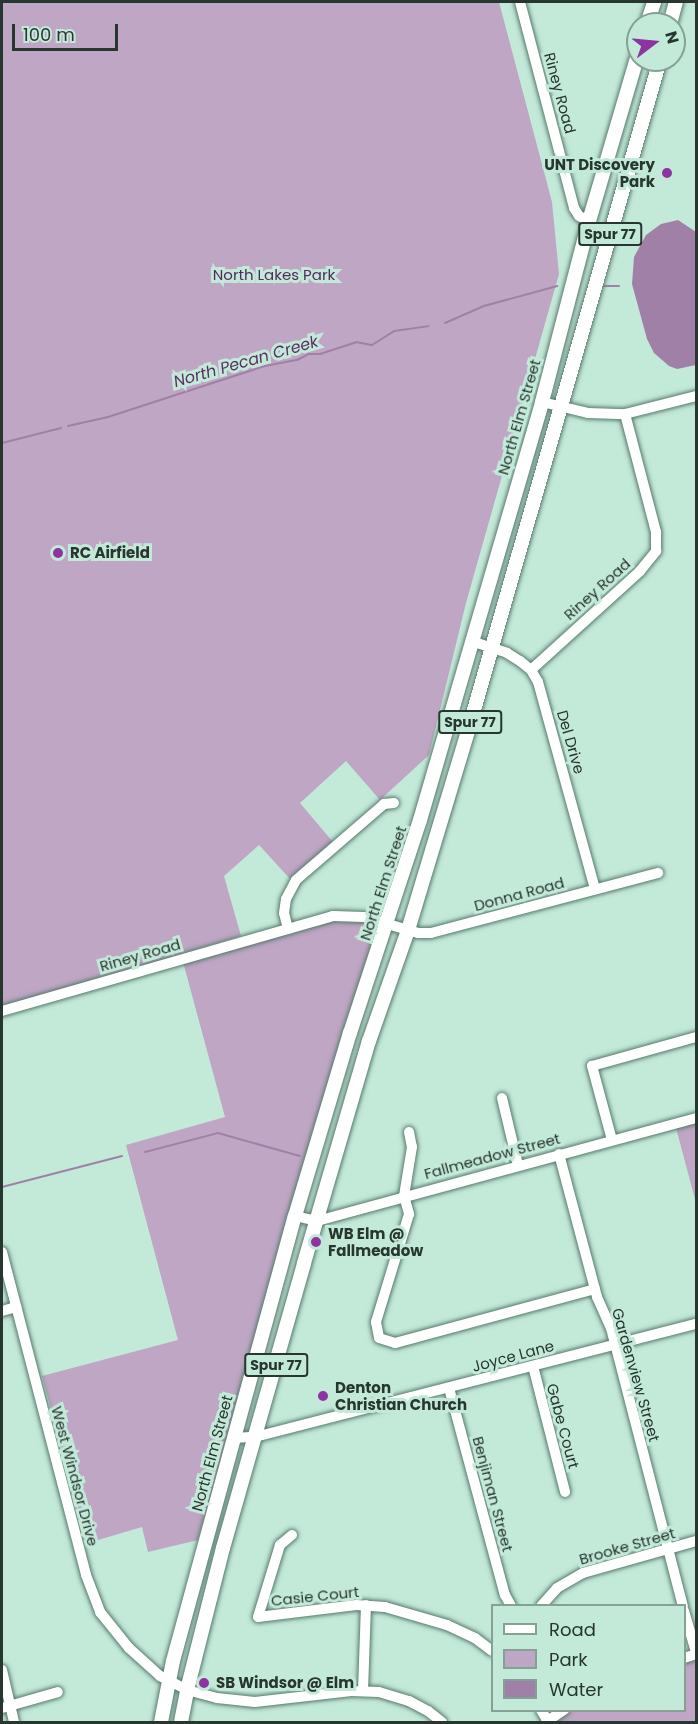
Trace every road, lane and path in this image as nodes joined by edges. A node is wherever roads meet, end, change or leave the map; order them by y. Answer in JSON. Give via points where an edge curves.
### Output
{"nodes":[{"id":1,"x":520,"y":2,"type":"edge"},
{"id":2,"x":633,"y":72,"type":"edge"},
{"id":3,"x":657,"y":72,"type":"edge"},
{"id":4,"x":589,"y":220,"type":"junction"},
{"id":5,"x":696,"y":396,"type":"edge"},
{"id":6,"x":542,"y":402,"type":"junction"},
{"id":7,"x":560,"y":407,"type":"junction"},
{"id":8,"x":625,"y":414,"type":"junction"},
{"id":9,"x":471,"y":640,"type":"junction"},
{"id":10,"x":491,"y":648,"type":"junction"},
{"id":11,"x":531,"y":670,"type":"junction"},
{"id":12,"x":394,"y":803,"type":"dead end"},
{"id":13,"x":658,"y":873,"type":"dead end"},
{"id":14,"x":595,"y":889,"type":"junction"},
{"id":15,"x":388,"y":923,"type":"junction"},
{"id":16,"x":288,"y":929,"type":"junction"},
{"id":17,"x":408,"y":930,"type":"junction"},
{"id":18,"x":2,"y":1011,"type":"edge"},
{"id":19,"x":696,"y":1038,"type":"edge"},
{"id":20,"x":502,"y":1098,"type":"dead end"},
{"id":21,"x":696,"y":1118,"type":"edge"},
{"id":22,"x":409,"y":1132,"type":"dead end"},
{"id":23,"x":612,"y":1140,"type":"junction"},
{"id":24,"x":559,"y":1154,"type":"junction"},
{"id":25,"x":518,"y":1165,"type":"junction"},
{"id":26,"x":404,"y":1196,"type":"junction"},
{"id":27,"x":295,"y":1216,"type":"junction"},
{"id":28,"x":317,"y":1221,"type":"junction"},
{"id":29,"x":2,"y":1252,"type":"edge"},
{"id":30,"x":595,"y":1289,"type":"junction"},
{"id":31,"x":16,"y":1307,"type":"junction"},
{"id":32,"x":2,"y":1311,"type":"edge"},
{"id":33,"x":696,"y":1324,"type":"edge"},
{"id":34,"x":615,"y":1345,"type":"junction"},
{"id":35,"x":533,"y":1366,"type":"junction"},
{"id":36,"x":449,"y":1388,"type":"junction"},
{"id":37,"x":255,"y":1437,"type":"junction"},
{"id":38,"x":233,"y":1438,"type":"junction"},
{"id":39,"x":565,"y":1492,"type":"dead end"},
{"id":40,"x":292,"y":1535,"type":"dead end"},
{"id":41,"x":696,"y":1541,"type":"edge"},
{"id":42,"x":669,"y":1550,"type":"junction"},
{"id":43,"x":510,"y":1604,"type":"edge"},
{"id":44,"x":542,"y":1604,"type":"edge"},
{"id":45,"x":683,"y":1604,"type":"edge"},
{"id":46,"x":366,"y":1605,"type":"junction"},
{"id":47,"x":686,"y":1618,"type":"edge"},
{"id":48,"x":491,"y":1650,"type":"edge"},
{"id":49,"x":696,"y":1653,"type":"edge"},
{"id":50,"x":2,"y":1670,"type":"edge"},
{"id":51,"x":169,"y":1680,"type":"junction"},
{"id":52,"x":187,"y":1690,"type":"junction"},
{"id":53,"x":363,"y":1691,"type":"junction"},
{"id":54,"x":57,"y":1692,"type":"dead end"},
{"id":55,"x":6,"y":1707,"type":"edge"},
{"id":56,"x":561,"y":1712,"type":"edge"},
{"id":57,"x":14,"y":1722,"type":"edge"},
{"id":58,"x":161,"y":1722,"type":"edge"},
{"id":59,"x":181,"y":1722,"type":"edge"},
{"id":60,"x":442,"y":1722,"type":"edge"},
{"id":61,"x":547,"y":1722,"type":"edge"}],
"edges":[{"from":1,"to":4,"type":"street","name":"Riney Road","via":[[574,208],[579,216]]},
{"from":2,"to":4,"type":"main road","name":"North Elm Street","number":"Spur 77"},
{"from":3,"to":7,"type":"main road","number":"Spur 77"},
{"from":4,"to":6,"type":"main road","name":"North Elm Street","number":"Spur 77"},
{"from":5,"to":8,"type":"street"},
{"from":6,"to":7,"type":"street"},
{"from":6,"to":9,"type":"main road","name":"North Elm Street","number":"Spur 77"},
{"from":7,"to":8,"type":"street"},
{"from":7,"to":10,"type":"main road","number":"Spur 77"},
{"from":8,"to":11,"type":"street","name":"Riney Road","via":[[656,532],[656,550],[640,571]]},
{"from":9,"to":10,"type":"street"},
{"from":9,"to":15,"type":"main road","name":"North Elm Street","number":"Spur 77"},
{"from":10,"to":11,"type":"street"},
{"from":10,"to":17,"type":"main road","number":"Spur 77"},
{"from":11,"to":14,"type":"street","name":"Del Drive","via":[[538,682]]},
{"from":12,"to":16,"type":"street","via":[[384,804],[296,880],[286,899]]},
{"from":13,"to":14,"type":"street","name":"Donna Road"},
{"from":14,"to":17,"type":"street","name":"Donna Road","via":[[440,931],[422,934]]},
{"from":15,"to":16,"type":"street","name":"Riney Road","via":[[364,916],[342,916]]},
{"from":15,"to":17,"type":"street","name":"Donna Road"},
{"from":15,"to":27,"type":"main road","name":"North Elm Street","number":"Spur 77"},
{"from":16,"to":18,"type":"street","name":"Riney Road"},
{"from":17,"to":28,"type":"main road","number":"Spur 77","via":[[369,1041]]},
{"from":19,"to":23,"type":"street","via":[[592,1066]]},
{"from":20,"to":25,"type":"street"},
{"from":21,"to":23,"type":"street","name":"Fallmeadow Street"},
{"from":22,"to":26,"type":"street","via":[[412,1147]]},
{"from":23,"to":24,"type":"street","name":"Fallmeadow Street"},
{"from":24,"to":25,"type":"street","name":"Fallmeadow Street"},
{"from":24,"to":30,"type":"street","name":"Gardenview Street"},
{"from":25,"to":26,"type":"street","name":"Fallmeadow Street"},
{"from":26,"to":28,"type":"street","name":"Fallmeadow Street"},
{"from":26,"to":30,"type":"street","via":[[409,1214],[376,1322],[379,1338],[386,1342]]},
{"from":27,"to":28,"type":"street","name":"Fallmeadow Street"},
{"from":27,"to":38,"type":"main road","name":"North Elm Street","number":"Spur 77"},
{"from":28,"to":37,"type":"main road","number":"Spur 77"},
{"from":29,"to":31,"type":"street","name":"West Windsor Drive"},
{"from":30,"to":34,"type":"street","name":"Gardenview Street"},
{"from":31,"to":32,"type":"street"},
{"from":31,"to":51,"type":"street","name":"West Windsor Drive","via":[[93,1596],[100,1612],[129,1648]]},
{"from":33,"to":34,"type":"street","name":"Joyce Lane"},
{"from":34,"to":35,"type":"street","name":"Joyce Lane"},
{"from":34,"to":42,"type":"street","name":"Gardenview Street"},
{"from":35,"to":36,"type":"street","name":"Joyce Lane"},
{"from":35,"to":39,"type":"street","name":"Gabe Court"},
{"from":36,"to":37,"type":"street","name":"Joyce Lane"},
{"from":36,"to":43,"type":"street","name":"Benjiman Street"},
{"from":37,"to":38,"type":"street","name":"Joyce Lane"},
{"from":37,"to":52,"type":"main road","number":"Spur 77"},
{"from":38,"to":51,"type":"main road","name":"North Elm Street","number":"Spur 77"},
{"from":40,"to":46,"type":"street","name":"Casie Court","via":[[280,1545],[258,1617]]},
{"from":41,"to":42,"type":"street","name":"Brooke Street"},
{"from":42,"to":44,"type":"street","name":"Brooke Street","via":[[583,1573],[562,1584]]},
{"from":42,"to":45,"type":"street","name":"Gardenview Street"},
{"from":46,"to":48,"type":"street","name":"Casie Court","via":[[412,1613],[447,1625]]},
{"from":46,"to":53,"type":"street"},
{"from":47,"to":49,"type":"street"},
{"from":50,"to":55,"type":"street"},
{"from":51,"to":52,"type":"street","name":"West Windsor Drive"},
{"from":51,"to":58,"type":"main road","name":"North Elm Street","number":"Spur 77"},
{"from":52,"to":53,"type":"street","name":"West Windsor Drive","via":[[255,1702]]},
{"from":52,"to":59,"type":"main road","number":"Spur 77"},
{"from":53,"to":60,"type":"street","via":[[394,1695]]},
{"from":54,"to":55,"type":"street"},
{"from":55,"to":57,"type":"street"},
{"from":56,"to":61,"type":"street"}]}
